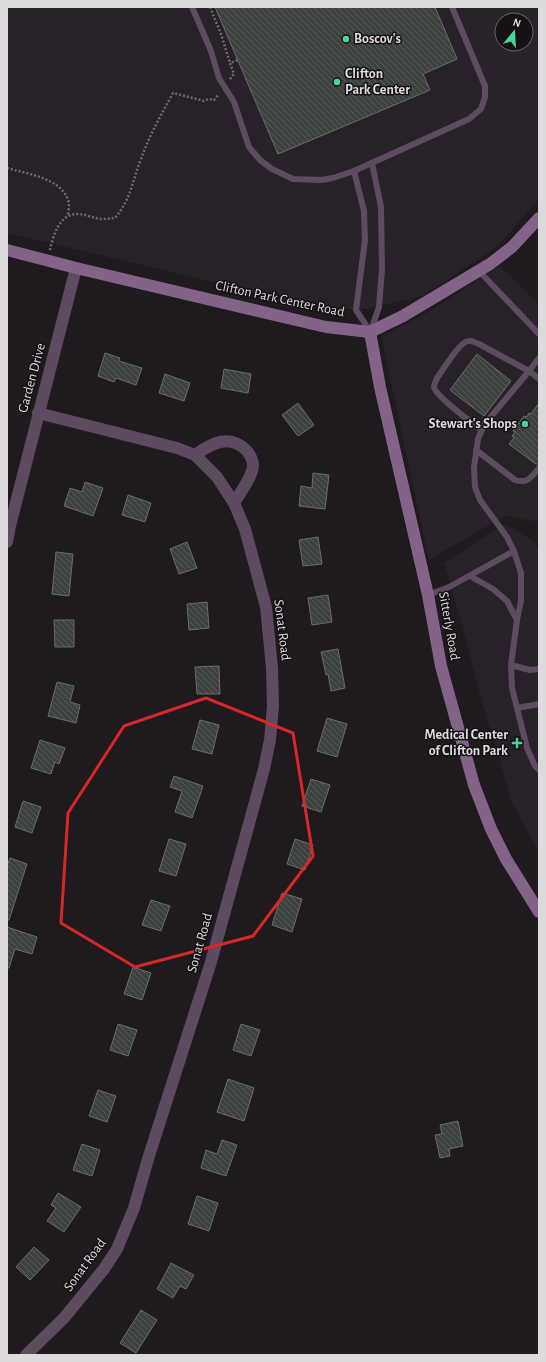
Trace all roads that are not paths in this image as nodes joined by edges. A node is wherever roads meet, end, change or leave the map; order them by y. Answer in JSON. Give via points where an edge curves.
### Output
{"nodes":[{"id":1,"x":192,"y":7,"type":"edge"},
{"id":2,"x":452,"y":7,"type":"edge"},
{"id":3,"x":372,"y":163,"type":"junction"},
{"id":4,"x":354,"y":171,"type":"junction"},
{"id":5,"x":539,"y":218,"type":"edge"},
{"id":6,"x":7,"y":250,"type":"edge"},
{"id":7,"x":76,"y":268,"type":"junction"},
{"id":8,"x":479,"y":271,"type":"junction"},
{"id":9,"x":370,"y":332,"type":"junction"},
{"id":10,"x":539,"y":334,"type":"edge"},
{"id":11,"x":539,"y":358,"type":"edge"},
{"id":12,"x":530,"y":371,"type":"junction"},
{"id":13,"x":539,"y":379,"type":"edge"},
{"id":14,"x":38,"y":413,"type":"junction"},
{"id":15,"x":482,"y":430,"type":"junction"},
{"id":16,"x":476,"y":450,"type":"junction"},
{"id":17,"x":195,"y":455,"type":"junction"},
{"id":18,"x":539,"y":468,"type":"edge"},
{"id":19,"x":234,"y":503,"type":"junction"},
{"id":20,"x":7,"y":542,"type":"edge"},
{"id":21,"x":514,"y":551,"type":"junction"},
{"id":22,"x":470,"y":576,"type":"junction"},
{"id":23,"x":428,"y":595,"type":"junction"},
{"id":24,"x":517,"y":620,"type":"junction"},
{"id":25,"x":511,"y":665,"type":"junction"},
{"id":26,"x":539,"y":669,"type":"edge"},
{"id":27,"x":539,"y":704,"type":"edge"},
{"id":28,"x":517,"y":708,"type":"junction"},
{"id":29,"x":539,"y":770,"type":"edge"},
{"id":30,"x":539,"y":912,"type":"edge"},
{"id":31,"x":26,"y":1355,"type":"edge"}],
"edges":[{"from":1,"to":4,"type":"lane","via":[[212,51],[220,78],[234,102],[249,147],[260,160],[272,169],[293,178],[333,178]]},
{"from":2,"to":3,"type":"lane","via":[[485,86],[481,109],[469,119]]},
{"from":3,"to":4,"type":"lane"},
{"from":3,"to":9,"type":"lane","via":[[381,207],[382,269],[380,307]]},
{"from":4,"to":9,"type":"lane","via":[[364,211],[365,240],[356,310]]},
{"from":5,"to":8,"type":"street","via":[[512,247]]},
{"from":6,"to":7,"type":"street","name":"Clifton Park Center Road"},
{"from":7,"to":9,"type":"street","name":"Clifton Park Center Road","via":[[326,327]]},
{"from":7,"to":14,"type":"street","name":"Garden Drive"},
{"from":8,"to":9,"type":"street","via":[[403,316]]},
{"from":8,"to":10,"type":"lane"},
{"from":9,"to":23,"type":"street","name":"Sitterly Road","via":[[380,387]]},
{"from":11,"to":12,"type":"lane"},
{"from":12,"to":13,"type":"lane"},
{"from":12,"to":15,"type":"lane","via":[[484,424]]},
{"from":12,"to":15,"type":"lane","via":[[472,341],[465,342],[459,348],[437,378],[434,389],[440,397]]},
{"from":14,"to":17,"type":"street","name":"Sonat Road","via":[[177,448]]},
{"from":14,"to":20,"type":"street","name":"Garden Drive"},
{"from":15,"to":16,"type":"lane"},
{"from":16,"to":18,"type":"lane","via":[[515,480],[522,482],[528,480]]},
{"from":16,"to":21,"type":"lane","via":[[475,487],[480,500]]},
{"from":17,"to":19,"type":"street","name":"Sonat Road","via":[[217,477]]},
{"from":17,"to":19,"type":"street","via":[[209,445],[223,441],[234,442],[249,453],[253,460],[251,475]]},
{"from":19,"to":31,"type":"street","name":"Sonat Road","via":[[245,529],[266,607],[273,706],[264,769],[211,962],[134,1208],[117,1249],[104,1269],[64,1318]]},
{"from":21,"to":22,"type":"lane"},
{"from":21,"to":24,"type":"lane","via":[[521,573],[521,600]]},
{"from":22,"to":23,"type":"lane"},
{"from":22,"to":24,"type":"lane","via":[[493,589],[507,601]]},
{"from":23,"to":30,"type":"street","name":"Sitterly Road","via":[[441,666],[474,784],[491,829],[506,859]]},
{"from":24,"to":25,"type":"lane"},
{"from":25,"to":26,"type":"lane","via":[[530,670]]},
{"from":25,"to":28,"type":"lane","via":[[512,688]]},
{"from":27,"to":28,"type":"lane"},
{"from":28,"to":29,"type":"lane","via":[[527,748]]}]}
